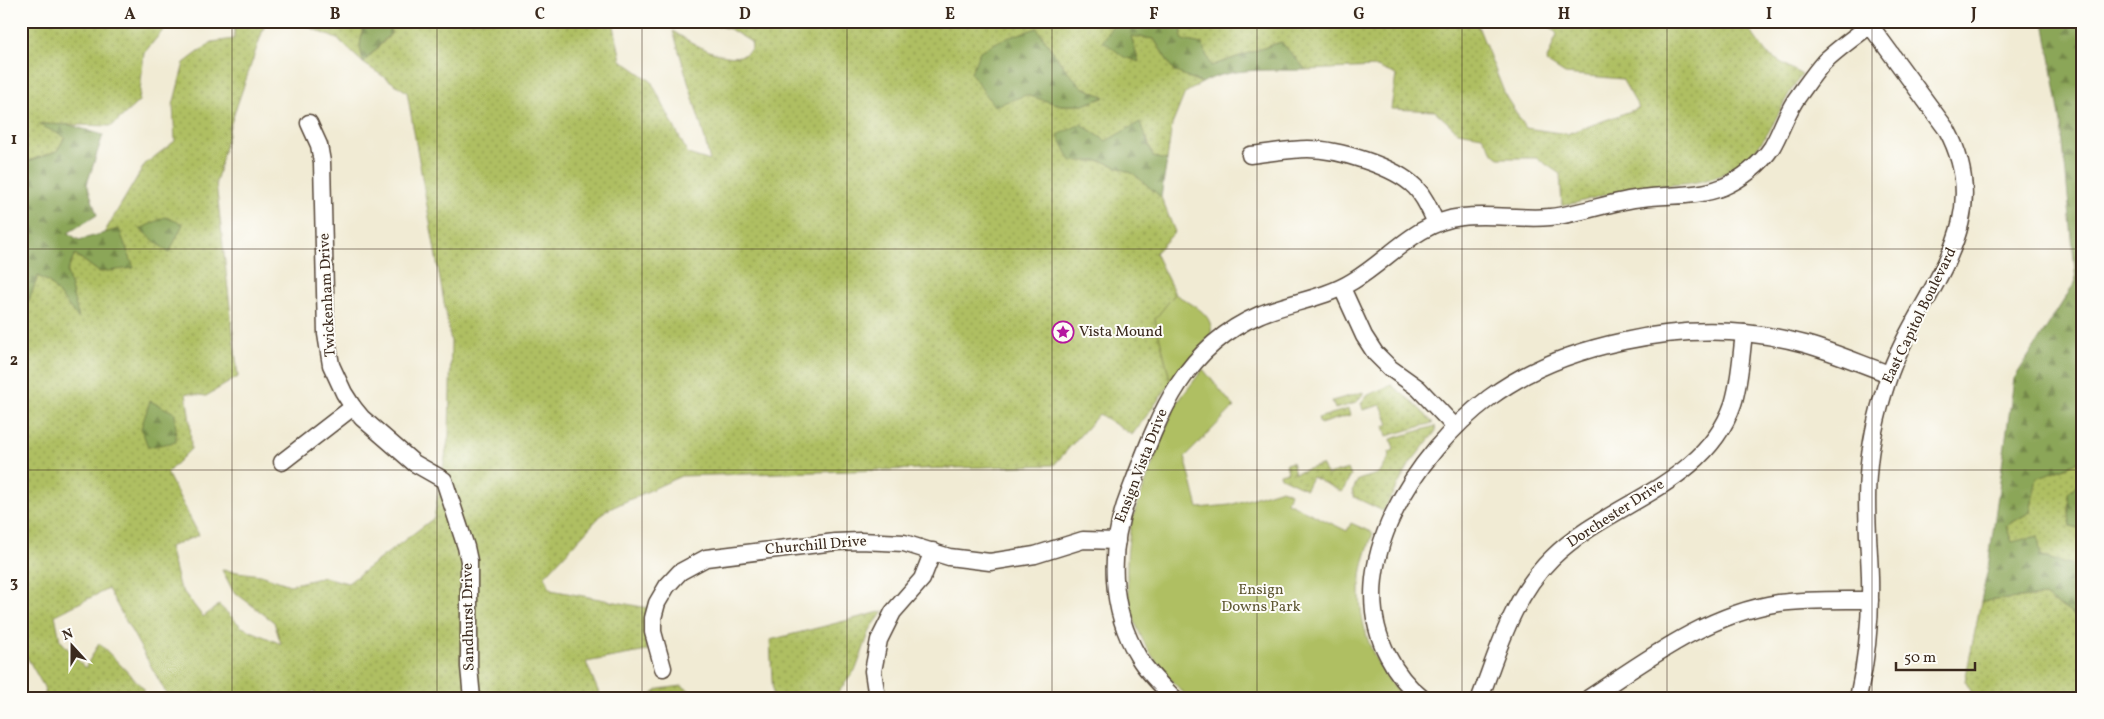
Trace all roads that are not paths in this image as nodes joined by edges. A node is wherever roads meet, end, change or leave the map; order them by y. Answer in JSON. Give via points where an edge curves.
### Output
{"nodes":[{"id":1,"x":1868,"y":23,"type":"edge"},
{"id":2,"x":309,"y":123,"type":"dead end"},
{"id":3,"x":1250,"y":155,"type":"dead end"},
{"id":4,"x":1436,"y":223,"type":"junction"},
{"id":5,"x":1342,"y":288,"type":"junction"},
{"id":6,"x":1744,"y":333,"type":"junction"},
{"id":7,"x":1889,"y":374,"type":"junction"},
{"id":8,"x":353,"y":407,"type":"junction"},
{"id":9,"x":1455,"y":427,"type":"junction"},
{"id":10,"x":282,"y":462,"type":"dead end"},
{"id":11,"x":444,"y":480,"type":"joint"},
{"id":12,"x":1117,"y":540,"type":"junction"},
{"id":13,"x":933,"y":551,"type":"junction"},
{"id":14,"x":1870,"y":600,"type":"junction"},
{"id":15,"x":663,"y":668,"type":"dead end"},
{"id":16,"x":1421,"y":696,"type":"edge"},
{"id":17,"x":472,"y":698,"type":"edge"},
{"id":18,"x":877,"y":698,"type":"edge"},
{"id":19,"x":1174,"y":698,"type":"edge"},
{"id":20,"x":1480,"y":698,"type":"edge"},
{"id":21,"x":1589,"y":698,"type":"edge"},
{"id":22,"x":1858,"y":698,"type":"edge"}],
"edges":[{"from":1,"to":4,"type":"street","name":"Ensign Vista Drive","via":[[1825,61],[1810,80],[1764,157],[1745,174],[1724,186],[1691,195],[1632,199],[1566,215],[1536,218],[1465,216]]},
{"from":1,"to":7,"type":"street","name":"East Capitol Boulevard","via":[[1947,130],[1958,155],[1964,184],[1964,215],[1955,243]]},
{"from":2,"to":8,"type":"street","name":"Twickenham Drive","via":[[319,145],[322,162],[328,351],[336,377]]},
{"from":3,"to":4,"type":"street","via":[[1297,149],[1322,150],[1380,167],[1398,174],[1414,186]]},
{"from":4,"to":5,"type":"street","name":"Ensign Vista Drive","via":[[1418,232]]},
{"from":5,"to":9,"type":"street","via":[[1375,353],[1418,388]]},
{"from":5,"to":12,"type":"street","name":"Ensign Vista Drive","via":[[1280,306],[1255,317],[1224,336],[1196,361],[1158,418],[1126,500]]},
{"from":6,"to":7,"type":"street","via":[[1806,344]]},
{"from":6,"to":9,"type":"street","via":[[1696,332],[1649,336],[1598,347],[1534,371],[1507,386]]},
{"from":6,"to":20,"type":"street","name":"Dorchester Drive","via":[[1734,401],[1712,443],[1686,469],[1584,531],[1542,568],[1512,613]]},
{"from":7,"to":14,"type":"street","name":"East Capitol Boulevard","via":[[1875,423],[1868,474]]},
{"from":8,"to":10,"type":"street"},
{"from":8,"to":11,"type":"street","name":"Twickenham Drive","via":[[414,463]]},
{"from":9,"to":16,"type":"street","via":[[1428,458],[1406,492],[1382,542],[1374,568],[1373,609],[1379,637],[1399,674]]},
{"from":11,"to":17,"type":"street","name":"Sandhurst Drive","via":[[469,560]]},
{"from":12,"to":13,"type":"street","name":"Churchill Drive","via":[[1083,540],[1005,561],[963,560]]},
{"from":12,"to":19,"type":"street","name":"Ensign Vista Drive","via":[[1114,580],[1118,607],[1138,658]]},
{"from":13,"to":15,"type":"street","name":"Churchill Drive","via":[[904,543],[835,542],[717,556],[696,562],[673,579],[654,612],[654,641]]},
{"from":13,"to":18,"type":"street","via":[[922,579],[893,612],[878,640],[873,671]]},
{"from":14,"to":21,"type":"street","via":[[1798,601],[1740,613],[1707,625],[1666,648]]},
{"from":14,"to":22,"type":"street","name":"East Capitol Boulevard","via":[[1867,651]]}]}
